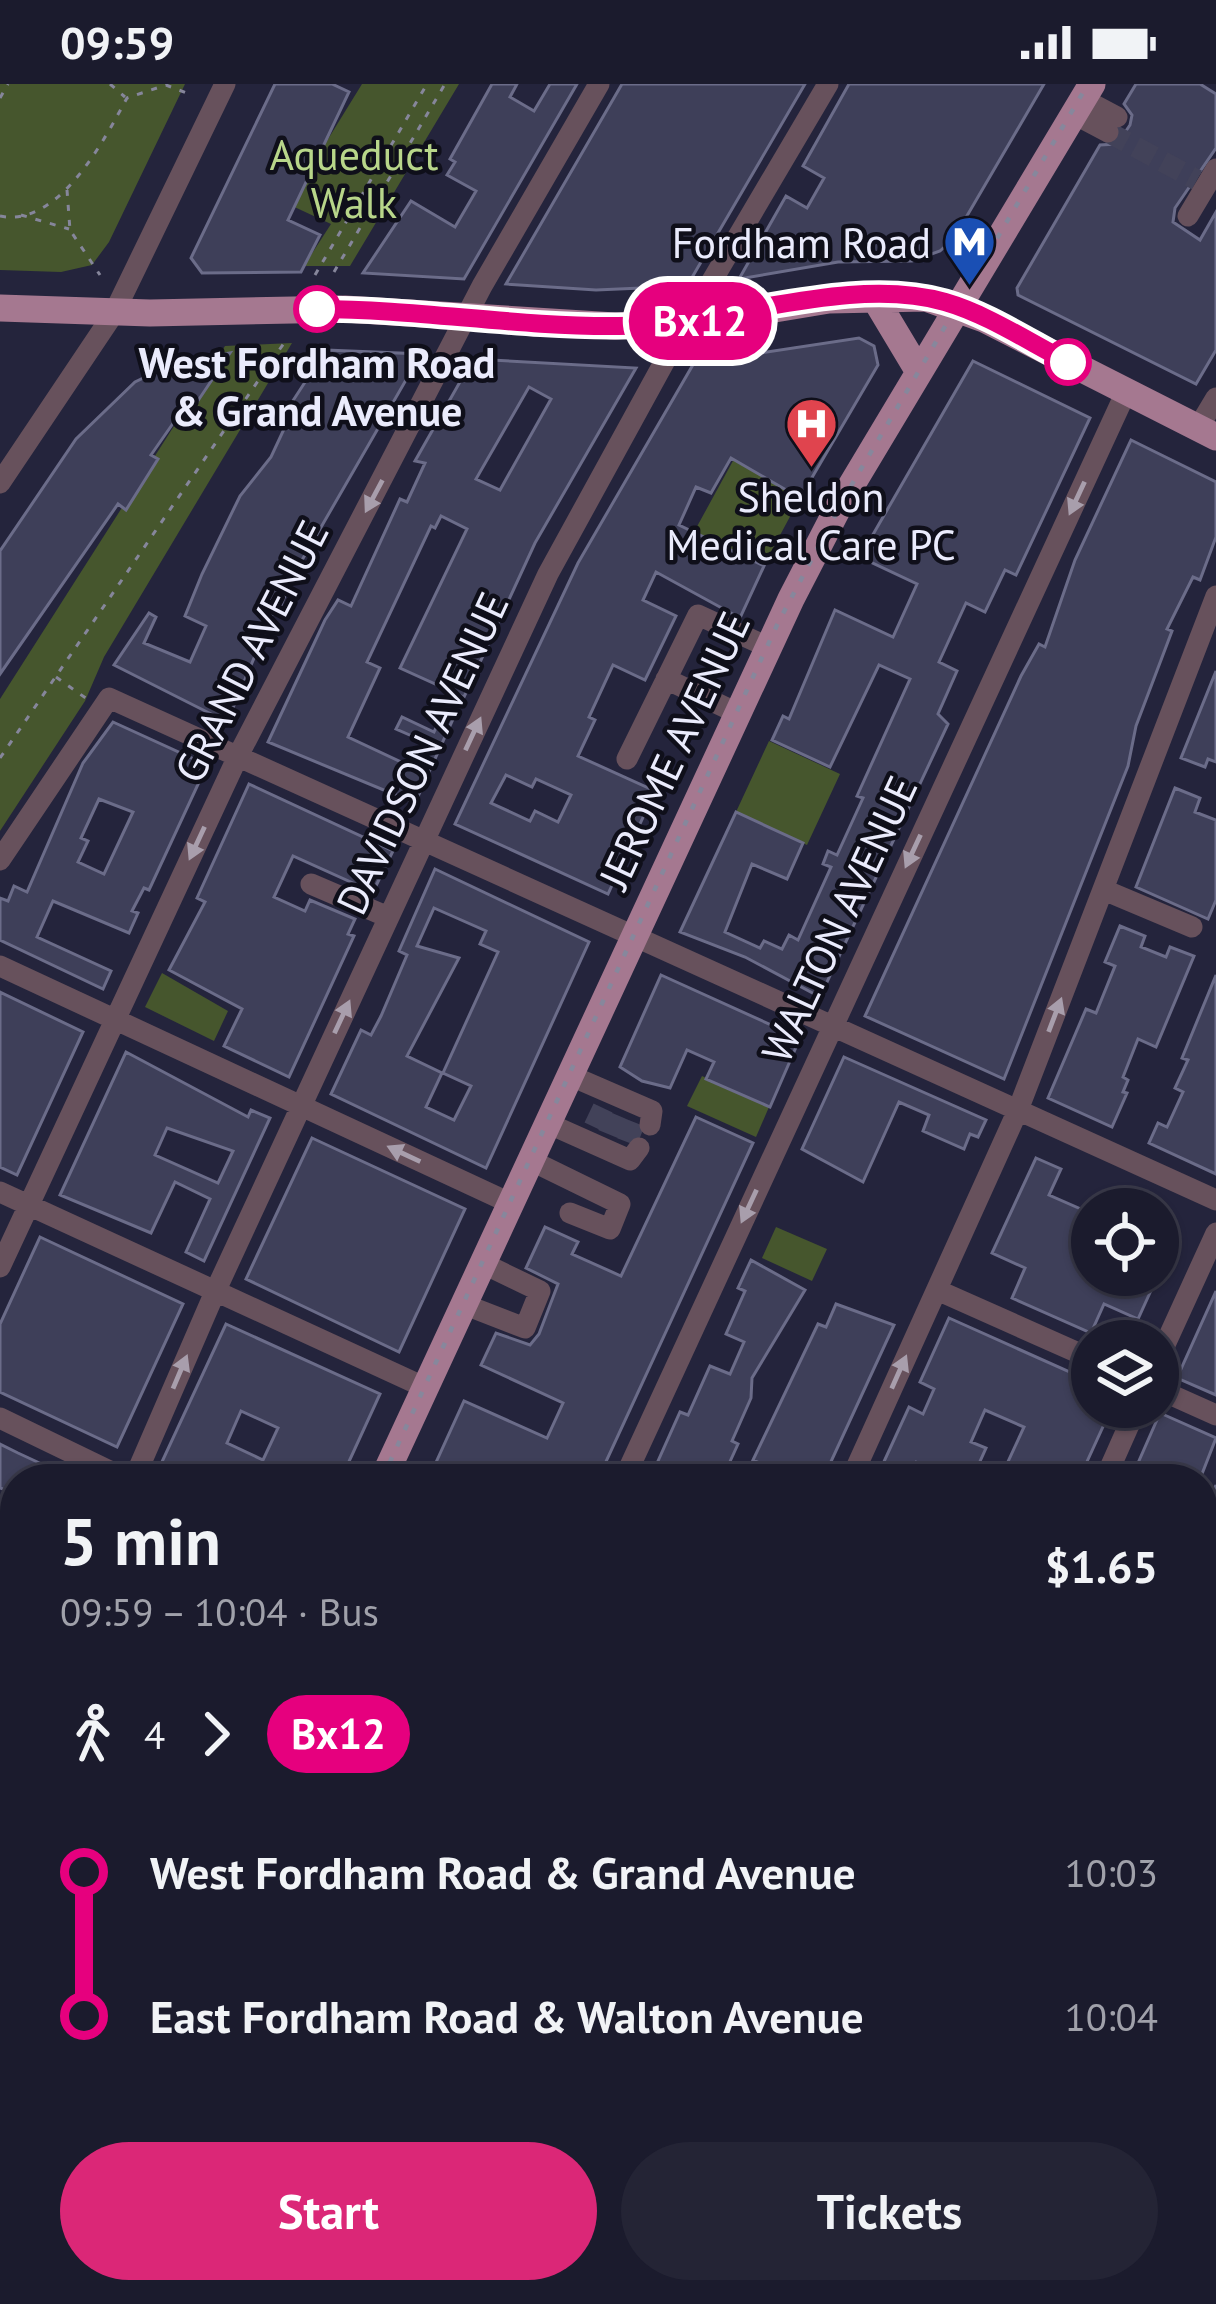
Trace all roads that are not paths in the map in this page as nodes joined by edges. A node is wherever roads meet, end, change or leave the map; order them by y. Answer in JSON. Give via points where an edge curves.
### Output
{"nodes":[{"id":1,"x":225,"y":84,"type":"edge"},
{"id":2,"x":599,"y":84,"type":"edge"},
{"id":3,"x":828,"y":84,"type":"edge"},
{"id":4,"x":1083,"y":99,"type":"edge"},
{"id":5,"x":1113,"y":124,"type":"tunnel mouth"},
{"id":6,"x":1207,"y":178,"type":"edge"},
{"id":7,"x":1189,"y":216,"type":"dead end"},
{"id":8,"x":874,"y":297,"type":"junction"},
{"id":9,"x":958,"y":307,"type":"junction"},
{"id":10,"x":0,"y":308,"type":"edge"},
{"id":11,"x":114,"y":313,"type":"junction"},
{"id":12,"x":466,"y":317,"type":"junction"},
{"id":13,"x":689,"y":322,"type":"junction"},
{"id":14,"x":919,"y":372,"type":"junction"},
{"id":15,"x":1126,"y":392,"type":"junction"},
{"id":16,"x":1216,"y":398,"type":"edge"},
{"id":17,"x":1207,"y":432,"type":"edge"},
{"id":18,"x":0,"y":483,"type":"edge"},
{"id":19,"x":1216,"y":596,"type":"edge"},
{"id":20,"x":768,"y":647,"type":"junction"},
{"id":21,"x":667,"y":680,"type":"junction"},
{"id":22,"x":737,"y":713,"type":"junction"},
{"id":23,"x":238,"y":754,"type":"junction"},
{"id":24,"x":627,"y":759,"type":"dead end"},
{"id":25,"x":424,"y":840,"type":"junction"},
{"id":26,"x":0,"y":860,"type":"edge"},
{"id":27,"x":311,"y":884,"type":"dead end"},
{"id":28,"x":1104,"y":890,"type":"junction"},
{"id":29,"x":388,"y":917,"type":"junction"},
{"id":30,"x":1192,"y":927,"type":"dead end"},
{"id":31,"x":634,"y":934,"type":"junction"},
{"id":32,"x":0,"y":966,"type":"edge"},
{"id":33,"x":115,"y":1020,"type":"junction"},
{"id":34,"x":832,"y":1024,"type":"junction"},
{"id":35,"x":569,"y":1076,"type":"junction"},
{"id":36,"x":301,"y":1107,"type":"junction"},
{"id":37,"x":626,"y":1108,"type":"dead end"},
{"id":38,"x":1018,"y":1110,"type":"junction"},
{"id":39,"x":548,"y":1123,"type":"junction"},
{"id":40,"x":611,"y":1142,"type":"dead end"},
{"id":41,"x":530,"y":1160,"type":"junction"},
{"id":42,"x":0,"y":1192,"type":"edge"},
{"id":43,"x":1216,"y":1199,"type":"edge"},
{"id":44,"x":510,"y":1202,"type":"junction"},
{"id":45,"x":29,"y":1205,"type":"junction"},
{"id":46,"x":570,"y":1213,"type":"dead end"},
{"id":47,"x":1216,"y":1233,"type":"edge"},
{"id":48,"x":482,"y":1263,"type":"junction"},
{"id":49,"x":0,"y":1267,"type":"edge"},
{"id":50,"x":937,"y":1290,"type":"junction"},
{"id":51,"x":215,"y":1292,"type":"junction"},
{"id":52,"x":463,"y":1304,"type":"junction"},
{"id":53,"x":1176,"y":1320,"type":"edge"},
{"id":54,"x":1071,"y":1350,"type":"edge"},
{"id":55,"x":424,"y":1387,"type":"junction"},
{"id":56,"x":1179,"y":1398,"type":"edge"},
{"id":57,"x":1216,"y":1415,"type":"edge"},
{"id":58,"x":0,"y":1418,"type":"edge"},
{"id":59,"x":1128,"y":1428,"type":"edge"},
{"id":60,"x":98,"y":1464,"type":"edge"},
{"id":61,"x":137,"y":1464,"type":"edge"},
{"id":62,"x":395,"y":1464,"type":"edge"},
{"id":63,"x":631,"y":1464,"type":"edge"},
{"id":64,"x":857,"y":1464,"type":"edge"},
{"id":65,"x":1112,"y":1464,"type":"edge"}],
"edges":[{"from":1,"to":11,"type":"street"},
{"from":2,"to":12,"type":"street","name":"GRAND AVENUE"},
{"from":3,"to":13,"type":"street","name":"DAVIDSON AVENUE"},
{"from":4,"to":5,"type":"street"},
{"from":4,"to":9,"type":"main road","name":"JEROME AVENUE"},
{"from":6,"to":7,"type":"street"},
{"from":8,"to":9,"type":"main road"},
{"from":8,"to":13,"type":"main road"},
{"from":8,"to":14,"type":"main road"},
{"from":9,"to":14,"type":"main road","name":"JEROME AVENUE"},
{"from":9,"to":15,"type":"main road"},
{"from":10,"to":11,"type":"main road"},
{"from":11,"to":12,"type":"main road","via":[[345,309]]},
{"from":11,"to":18,"type":"street"},
{"from":12,"to":13,"type":"main road"},
{"from":12,"to":23,"type":"street","name":"GRAND AVENUE","one_way":true},
{"from":25,"to":13,"type":"street","name":"DAVIDSON AVENUE","one_way":true,"via":[[548,574]]},
{"from":14,"to":20,"type":"main road","name":"JEROME AVENUE"},
{"from":15,"to":17,"type":"main road"},
{"from":15,"to":34,"type":"street","name":"WALTON AVENUE","one_way":true},
{"from":16,"to":17,"type":"street"},
{"from":19,"to":28,"type":"street"},
{"from":20,"to":21,"type":"street","via":[[698,614]]},
{"from":20,"to":22,"type":"main road","name":"JEROME AVENUE"},
{"from":21,"to":22,"type":"street"},
{"from":21,"to":24,"type":"street"},
{"from":22,"to":31,"type":"main road","name":"JEROME AVENUE"},
{"from":23,"to":25,"type":"street"},
{"from":23,"to":26,"type":"street","via":[[109,698]]},
{"from":23,"to":33,"type":"street","name":"GRAND AVENUE","one_way":true},
{"from":25,"to":29,"type":"street","name":"DAVIDSON AVENUE"},
{"from":25,"to":31,"type":"street"},
{"from":27,"to":29,"type":"street"},
{"from":28,"to":30,"type":"street"},
{"from":38,"to":28,"type":"street","one_way":true},
{"from":36,"to":29,"type":"street","name":"DAVIDSON AVENUE","one_way":true},
{"from":31,"to":34,"type":"street"},
{"from":31,"to":35,"type":"main road","name":"JEROME AVENUE"},
{"from":32,"to":33,"type":"street"},
{"from":33,"to":36,"type":"street"},
{"from":33,"to":45,"type":"street","name":"GRAND AVENUE"},
{"from":34,"to":38,"type":"street"},
{"from":34,"to":63,"type":"street","name":"WALTON AVENUE","one_way":true},
{"from":35,"to":37,"type":"street"},
{"from":35,"to":39,"type":"main road","name":"JEROME AVENUE"},
{"from":44,"to":36,"type":"street","one_way":true},
{"from":36,"to":51,"type":"street","name":"DAVIDSON AVENUE"},
{"from":38,"to":43,"type":"street"},
{"from":38,"to":50,"type":"street"},
{"from":39,"to":40,"type":"street"},
{"from":39,"to":41,"type":"main road","name":"JEROME AVENUE"},
{"from":41,"to":44,"type":"main road","name":"JEROME AVENUE"},
{"from":41,"to":46,"type":"street","via":[[620,1204],[610,1229]]},
{"from":42,"to":45,"type":"street"},
{"from":44,"to":48,"type":"main road","name":"JEROME AVENUE"},
{"from":45,"to":49,"type":"street","name":"GRAND AVENUE"},
{"from":45,"to":51,"type":"street"},
{"from":47,"to":53,"type":"street"},
{"from":48,"to":52,"type":"main road","name":"JEROME AVENUE"},
{"from":48,"to":52,"type":"street","via":[[540,1291],[525,1328]]},
{"from":50,"to":54,"type":"street"},
{"from":64,"to":50,"type":"street","one_way":true},
{"from":51,"to":55,"type":"street"},
{"from":61,"to":51,"type":"street","name":"DAVIDSON AVENUE","one_way":true},
{"from":52,"to":55,"type":"main road","name":"JEROME AVENUE"},
{"from":55,"to":62,"type":"main road","name":"JEROME AVENUE"},
{"from":56,"to":57,"type":"street"},
{"from":58,"to":60,"type":"street"},
{"from":59,"to":65,"type":"street"}]}
